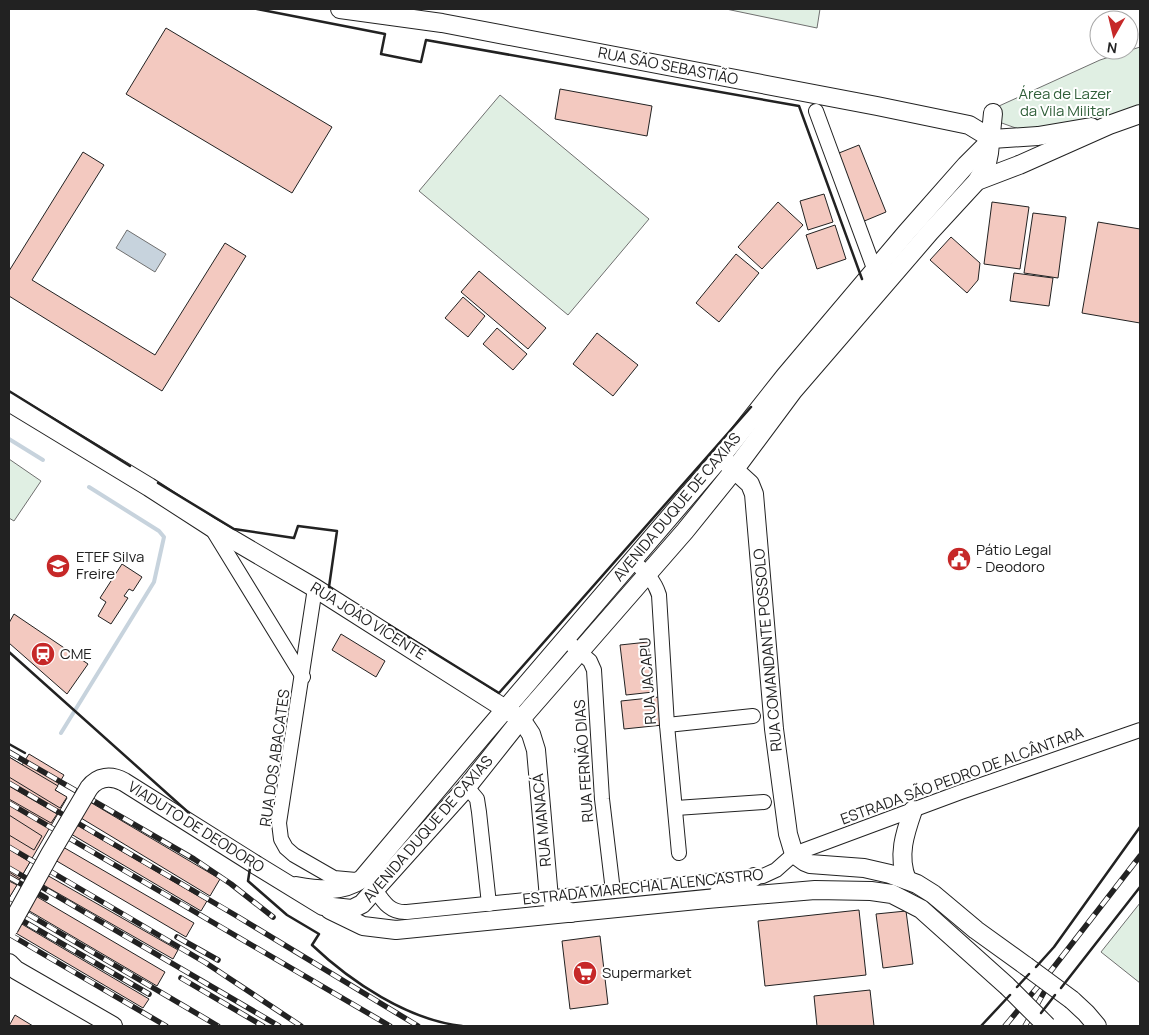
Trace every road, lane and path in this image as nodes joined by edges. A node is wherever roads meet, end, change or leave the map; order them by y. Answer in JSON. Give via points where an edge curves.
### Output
{"nodes":[{"id":1,"x":340,"y":9,"type":"edge"},
{"id":2,"x":816,"y":111,"type":"dead end"},
{"id":3,"x":992,"y":113,"type":"dead end"},
{"id":4,"x":1140,"y":114,"type":"edge"},
{"id":5,"x":1109,"y":125,"type":"junction"},
{"id":6,"x":992,"y":139,"type":"junction"},
{"id":7,"x":977,"y":181,"type":"junction"},
{"id":8,"x":875,"y":271,"type":"junction"},
{"id":9,"x":9,"y":402,"type":"edge"},
{"id":10,"x":721,"y":457,"type":"junction"},
{"id":11,"x":736,"y":469,"type":"junction"},
{"id":12,"x":211,"y":527,"type":"junction"},
{"id":13,"x":632,"y":560,"type":"junction"},
{"id":14,"x":647,"y":573,"type":"junction"},
{"id":15,"x":315,"y":588,"type":"junction"},
{"id":16,"x":565,"y":639,"type":"junction"},
{"id":17,"x":580,"y":652,"type":"junction"},
{"id":18,"x":303,"y":677,"type":"junction"},
{"id":19,"x":506,"y":709,"type":"junction"},
{"id":20,"x":753,"y":716,"type":"dead end"},
{"id":21,"x":521,"y":720,"type":"junction"},
{"id":22,"x":668,"y":725,"type":"junction"},
{"id":23,"x":1140,"y":730,"type":"edge"},
{"id":24,"x":467,"y":787,"type":"junction"},
{"id":25,"x":764,"y":802,"type":"dead end"},
{"id":26,"x":676,"y":808,"type":"junction"},
{"id":27,"x":913,"y":810,"type":"junction"},
{"id":28,"x":679,"y":853,"type":"dead end"},
{"id":29,"x":794,"y":854,"type":"junction"},
{"id":30,"x":754,"y":877,"type":"junction"},
{"id":31,"x":362,"y":879,"type":"junction"},
{"id":32,"x":907,"y":880,"type":"junction"},
{"id":33,"x":286,"y":884,"type":"junction"},
{"id":34,"x":376,"y":891,"type":"junction"},
{"id":35,"x":613,"y":891,"type":"junction"},
{"id":36,"x":549,"y":898,"type":"junction"},
{"id":37,"x":707,"y":898,"type":"junction"},
{"id":38,"x":489,"y":904,"type":"junction"},
{"id":39,"x":323,"y":906,"type":"junction"},
{"id":40,"x":571,"y":913,"type":"junction"},
{"id":41,"x":9,"y":928,"type":"edge"},
{"id":42,"x":9,"y":963,"type":"edge"},
{"id":43,"x":113,"y":1026,"type":"edge"},
{"id":44,"x":1047,"y":1026,"type":"edge"},
{"id":45,"x":1098,"y":1026,"type":"edge"}],
"edges":[{"from":1,"to":6,"type":"main road","name":"RUA SÃO SEBASTIÃO","via":[[442,23],[868,104],[969,125]]},
{"from":2,"to":8,"type":"street"},
{"from":3,"to":6,"type":"main road"},
{"from":4,"to":5,"type":"main road","name":"AVENIDA DUQUE DE CAXIAS"},
{"from":5,"to":6,"type":"main road","name":"AVENIDA DUQUE DE CAXIAS"},
{"from":5,"to":7,"type":"main road","name":"AVENIDA DUQUE DE CAXIAS"},
{"from":6,"to":7,"type":"main road","via":[[987,163]]},
{"from":6,"to":8,"type":"main road","name":"AVENIDA DUQUE DE CAXIAS"},
{"from":7,"to":11,"type":"main road","name":"AVENIDA DUQUE DE CAXIAS","via":[[794,391]]},
{"from":8,"to":10,"type":"main road","name":"AVENIDA DUQUE DE CAXIAS"},
{"from":9,"to":12,"type":"main road","name":"RUA JOÃO VICENTE"},
{"from":10,"to":11,"type":"main road","name":"RUA COMANDANTE POSSOLO"},
{"from":10,"to":13,"type":"main road","name":"AVENIDA DUQUE DE CAXIAS"},
{"from":11,"to":14,"type":"main road","name":"AVENIDA DUQUE DE CAXIAS"},
{"from":11,"to":29,"type":"main road","name":"RUA COMANDANTE POSSOLO","via":[[750,484],[754,494],[774,729],[789,839]]},
{"from":12,"to":15,"type":"main road","name":"RUA JOÃO VICENTE"},
{"from":12,"to":18,"type":"street","name":"RUA JOÃO VICENTE"},
{"from":13,"to":14,"type":"street","name":"RUA JACAPU"},
{"from":13,"to":16,"type":"main road","name":"AVENIDA DUQUE DE CAXIAS"},
{"from":14,"to":17,"type":"main road","name":"AVENIDA DUQUE DE CAXIAS"},
{"from":14,"to":22,"type":"street","name":"RUA JACAPU","via":[[656,584],[659,595]]},
{"from":15,"to":18,"type":"street","name":"RUA DOS ABACATES"},
{"from":15,"to":19,"type":"main road","name":"RUA JOÃO VICENTE"},
{"from":16,"to":17,"type":"street","name":"RUA FERNÃO DIAS"},
{"from":16,"to":19,"type":"main road","name":"AVENIDA DUQUE DE CAXIAS"},
{"from":17,"to":21,"type":"main road","name":"AVENIDA DUQUE DE CAXIAS"},
{"from":17,"to":35,"type":"street","name":"RUA FERNÃO DIAS","via":[[594,670],[602,799]]},
{"from":18,"to":31,"type":"street","name":"RUA DOS ABACATES","via":[[279,823],[281,839],[294,855],[326,875],[339,880]]},
{"from":19,"to":21,"type":"main road","name":"RUA JOÃO VICENTE"},
{"from":19,"to":31,"type":"main road","name":"AVENIDA DUQUE DE CAXIAS"},
{"from":20,"to":22,"type":"street"},
{"from":21,"to":24,"type":"main road","name":"AVENIDA DUQUE DE CAXIAS"},
{"from":21,"to":36,"type":"main road","name":"RUA MANACÁ","via":[[531,734],[536,750]]},
{"from":22,"to":26,"type":"street","name":"RUA JACAPU"},
{"from":23,"to":27,"type":"street","name":"ESTRADA SÃO PEDRO DE ALCÂNTARA"},
{"from":24,"to":34,"type":"main road","name":"AVENIDA DUQUE DE CAXIAS"},
{"from":24,"to":38,"type":"street","via":[[477,800]]},
{"from":25,"to":26,"type":"street"},
{"from":26,"to":28,"type":"street","name":"RUA JACAPU"},
{"from":27,"to":29,"type":"street","name":"ESTRADA SÃO PEDRO DE ALCÂNTARA"},
{"from":27,"to":32,"type":"main road","via":[[902,852],[902,870]]},
{"from":29,"to":30,"type":"street","name":"ESTRADA MARECHAL ALENCASTRO","via":[[776,870]]},
{"from":29,"to":32,"type":"main road","via":[[810,864],[864,868]]},
{"from":30,"to":35,"type":"street","name":"ESTRADA MARECHAL ALENCASTRO"},
{"from":30,"to":37,"type":"main road"},
{"from":31,"to":33,"type":"main road","name":"AVENIDA DUQUE DE CAXIAS","via":[[338,889]]},
{"from":32,"to":45,"type":"main road","bridge":true,"via":[[933,894],[976,930],[1072,1000]]},
{"from":33,"to":39,"type":"main road","name":"AVENIDA DUQUE DE CAXIAS"},
{"from":33,"to":41,"type":"main road","name":"VIADUTO DE DEODORO","bridge":true,"via":[[124,782],[102,778],[89,788]]},
{"from":34,"to":38,"type":"street","name":"ESTRADA MARECHAL ALENCASTRO","via":[[390,908],[400,912]]},
{"from":34,"to":39,"type":"main road","name":"AVENIDA DUQUE DE CAXIAS","via":[[352,909]]},
{"from":35,"to":36,"type":"street","name":"ESTRADA MARECHAL ALENCASTRO"},
{"from":36,"to":38,"type":"street","name":"ESTRADA MARECHAL ALENCASTRO"},
{"from":36,"to":40,"type":"main road"},
{"from":37,"to":40,"type":"main road","name":"ESTRADA MARECHAL ALENCASTRO"},
{"from":37,"to":44,"type":"main road","name":"ESTRADA MARECHAL ALENCASTRO","bridge":true,"via":[[815,890],[892,894],[929,915]]},
{"from":39,"to":40,"type":"main road","name":"ESTRADA MARECHAL ALENCASTRO","via":[[357,924],[385,930]]},
{"from":42,"to":43,"type":"main road"}]}
